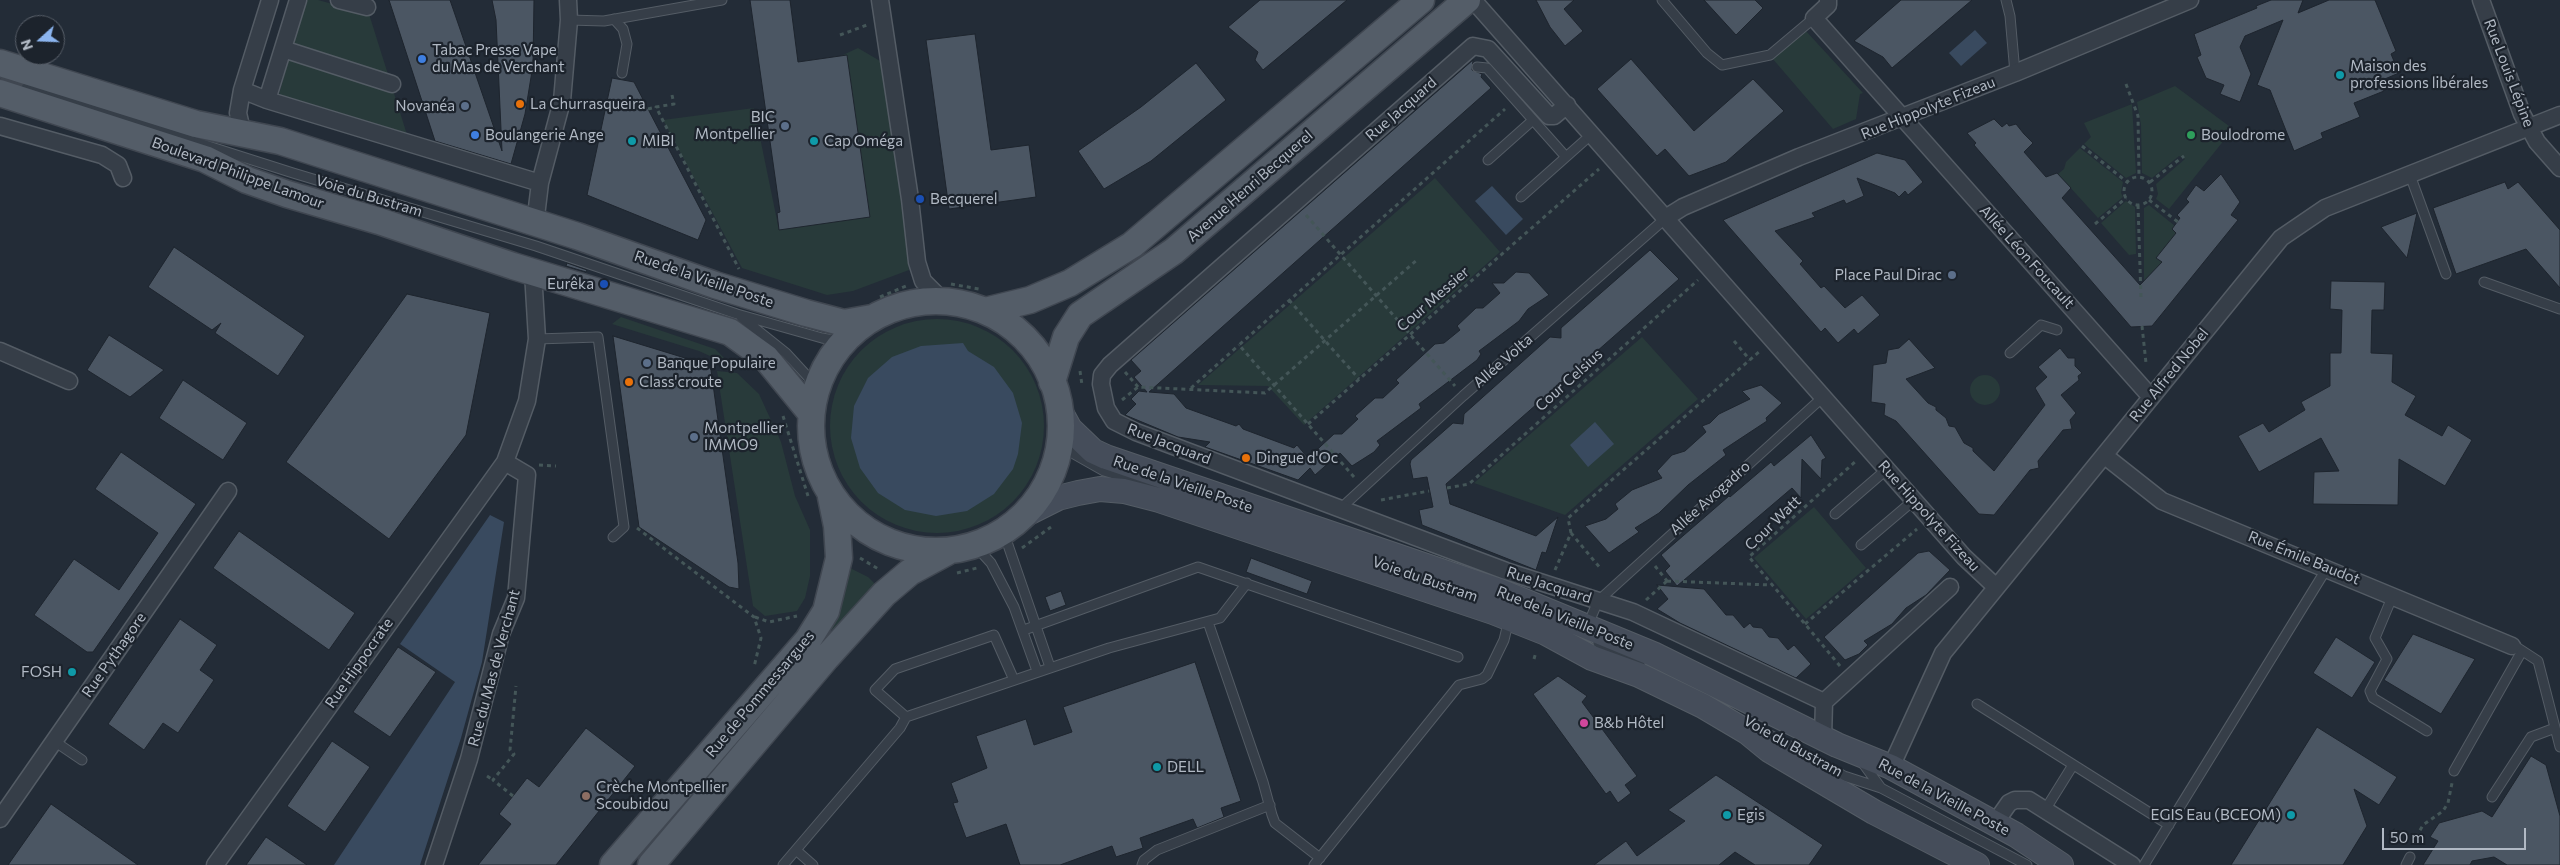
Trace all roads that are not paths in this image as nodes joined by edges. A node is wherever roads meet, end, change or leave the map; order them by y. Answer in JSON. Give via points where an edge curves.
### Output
{"nodes":[{"id":1,"x":270,"y":0,"type":"edge"},
{"id":2,"x":298,"y":0,"type":"edge"},
{"id":3,"x":339,"y":0,"type":"edge"},
{"id":4,"x":568,"y":0,"type":"edge"},
{"id":5,"x":722,"y":0,"type":"edge"},
{"id":6,"x":880,"y":0,"type":"edge"},
{"id":7,"x":1421,"y":0,"type":"edge"},
{"id":8,"x":1467,"y":0,"type":"edge"},
{"id":9,"x":1473,"y":0,"type":"edge"},
{"id":10,"x":1662,"y":0,"type":"edge"},
{"id":11,"x":1828,"y":0,"type":"edge"},
{"id":12,"x":2006,"y":0,"type":"edge"},
{"id":13,"x":2190,"y":0,"type":"edge"},
{"id":14,"x":2481,"y":0,"type":"edge"},
{"id":15,"x":367,"y":7,"type":"dead end"},
{"id":16,"x":1814,"y":18,"type":"junction"},
{"id":17,"x":614,"y":19,"type":"junction"},
{"id":18,"x":569,"y":20,"type":"junction"},
{"id":19,"x":284,"y":49,"type":"junction"},
{"id":20,"x":0,"y":63,"type":"edge"},
{"id":21,"x":1478,"y":67,"type":"dead end"},
{"id":22,"x":622,"y":73,"type":"dead end"},
{"id":23,"x":2014,"y":79,"type":"junction"},
{"id":24,"x":392,"y":84,"type":"dead end"},
{"id":25,"x":9,"y":89,"type":"edge"},
{"id":26,"x":242,"y":90,"type":"junction"},
{"id":27,"x":267,"y":100,"type":"junction"},
{"id":28,"x":1567,"y":105,"type":"junction"},
{"id":29,"x":2560,"y":115,"type":"edge"},
{"id":30,"x":1904,"y":118,"type":"junction"},
{"id":31,"x":1533,"y":120,"type":"junction"},
{"id":32,"x":0,"y":126,"type":"edge"},
{"id":33,"x":2529,"y":128,"type":"junction"},
{"id":34,"x":1593,"y":134,"type":"junction"},
{"id":35,"x":243,"y":135,"type":"junction"},
{"id":36,"x":1566,"y":157,"type":"junction"},
{"id":37,"x":1488,"y":160,"type":"dead end"},
{"id":38,"x":2560,"y":168,"type":"edge"},
{"id":39,"x":2410,"y":174,"type":"junction"},
{"id":40,"x":123,"y":178,"type":"dead end"},
{"id":41,"x":540,"y":183,"type":"junction"},
{"id":42,"x":1521,"y":197,"type":"dead end"},
{"id":43,"x":1667,"y":217,"type":"junction"},
{"id":44,"x":538,"y":223,"type":"junction"},
{"id":45,"x":534,"y":272,"type":"junction"},
{"id":46,"x":2446,"y":274,"type":"dead end"},
{"id":47,"x":2484,"y":282,"type":"dead end"},
{"id":48,"x":945,"y":292,"type":"junction"},
{"id":49,"x":983,"y":300,"type":"junction"},
{"id":50,"x":2560,"y":309,"type":"edge"},
{"id":51,"x":737,"y":314,"type":"junction"},
{"id":52,"x":872,"y":318,"type":"junction"},
{"id":53,"x":2057,"y":330,"type":"dead end"},
{"id":54,"x":537,"y":339,"type":"junction"},
{"id":55,"x":844,"y":342,"type":"junction"},
{"id":56,"x":0,"y":351,"type":"edge"},
{"id":57,"x":2010,"y":353,"type":"dead end"},
{"id":58,"x":69,"y":381,"type":"dead end"},
{"id":59,"x":1052,"y":382,"type":"junction"},
{"id":60,"x":1823,"y":396,"type":"junction"},
{"id":61,"x":2150,"y":396,"type":"junction"},
{"id":62,"x":813,"y":401,"type":"junction"},
{"id":63,"x":1059,"y":409,"type":"junction"},
{"id":64,"x":1060,"y":439,"type":"junction"},
{"id":65,"x":2104,"y":456,"type":"junction"},
{"id":66,"x":505,"y":462,"type":"junction"},
{"id":67,"x":1887,"y":469,"type":"junction"},
{"id":68,"x":228,"y":491,"type":"dead end"},
{"id":69,"x":820,"y":497,"type":"junction"},
{"id":70,"x":1914,"y":500,"type":"junction"},
{"id":71,"x":1234,"y":508,"type":"junction"},
{"id":72,"x":1341,"y":508,"type":"junction"},
{"id":73,"x":1835,"y":514,"type":"dead end"},
{"id":74,"x":1202,"y":516,"type":"junction"},
{"id":75,"x":1018,"y":521,"type":"junction"},
{"id":76,"x":613,"y":537,"type":"dead end"},
{"id":77,"x":1861,"y":545,"type":"dead end"},
{"id":78,"x":959,"y":549,"type":"junction"},
{"id":79,"x":1385,"y":565,"type":"dead end"},
{"id":80,"x":2327,"y":568,"type":"junction"},
{"id":81,"x":1248,"y":583,"type":"junction"},
{"id":82,"x":1950,"y":587,"type":"dead end"},
{"id":83,"x":1996,"y":587,"type":"junction"},
{"id":84,"x":2393,"y":595,"type":"junction"},
{"id":85,"x":1598,"y":601,"type":"junction"},
{"id":86,"x":1516,"y":610,"type":"junction"},
{"id":87,"x":1208,"y":622,"type":"junction"},
{"id":88,"x":1035,"y":626,"type":"junction"},
{"id":89,"x":1024,"y":630,"type":"junction"},
{"id":90,"x":1589,"y":634,"type":"junction"},
{"id":91,"x":2517,"y":648,"type":"junction"},
{"id":92,"x":1458,"y":657,"type":"dead end"},
{"id":93,"x":1050,"y":667,"type":"junction"},
{"id":94,"x":1038,"y":671,"type":"junction"},
{"id":95,"x":1014,"y":680,"type":"junction"},
{"id":96,"x":1824,"y":702,"type":"junction"},
{"id":97,"x":1977,"y":704,"type":"dead end"},
{"id":98,"x":906,"y":717,"type":"junction"},
{"id":99,"x":2555,"y":728,"type":"junction"},
{"id":100,"x":2427,"y":731,"type":"dead end"},
{"id":101,"x":1823,"y":738,"type":"junction"},
{"id":102,"x":54,"y":741,"type":"junction"},
{"id":103,"x":2560,"y":747,"type":"edge"},
{"id":104,"x":1856,"y":753,"type":"junction"},
{"id":105,"x":82,"y":760,"type":"dead end"},
{"id":106,"x":2073,"y":764,"type":"junction"},
{"id":107,"x":1891,"y":767,"type":"junction"},
{"id":108,"x":2454,"y":770,"type":"road end"},
{"id":109,"x":1881,"y":788,"type":"junction"},
{"id":110,"x":2492,"y":797,"type":"dead end"},
{"id":111,"x":1270,"y":805,"type":"junction"},
{"id":112,"x":2045,"y":810,"type":"junction"},
{"id":113,"x":0,"y":819,"type":"edge"},
{"id":114,"x":1995,"y":823,"type":"junction"},
{"id":115,"x":2169,"y":825,"type":"junction"},
{"id":116,"x":796,"y":850,"type":"junction"},
{"id":117,"x":1317,"y":862,"type":"edge"},
{"id":118,"x":215,"y":865,"type":"edge"},
{"id":119,"x":434,"y":865,"type":"edge"},
{"id":120,"x":613,"y":865,"type":"edge"},
{"id":121,"x":651,"y":865,"type":"edge"},
{"id":122,"x":783,"y":865,"type":"edge"},
{"id":123,"x":813,"y":865,"type":"edge"},
{"id":124,"x":1142,"y":865,"type":"edge"},
{"id":125,"x":1977,"y":865,"type":"edge"},
{"id":126,"x":2027,"y":865,"type":"edge"},
{"id":127,"x":2061,"y":865,"type":"edge"},
{"id":128,"x":2132,"y":865,"type":"edge"},
{"id":129,"x":2144,"y":865,"type":"edge"}],
"edges":[{"from":1,"to":26,"type":"street"},
{"from":2,"to":19,"type":"street"},
{"from":3,"to":15,"type":"street"},
{"from":4,"to":18,"type":"street"},
{"from":5,"to":17,"type":"lane"},
{"from":6,"to":48,"type":"street","via":[[917,262],[923,281]]},
{"from":7,"to":49,"type":"main road","name":"Avenue Henri Becquerel","via":[[1132,245],[1070,283],[1030,300]]},
{"from":8,"to":59,"type":"main road","name":"Avenue Henri Becquerel","via":[[1174,251],[1080,315],[1066,336]]},
{"from":9,"to":28,"type":"street","name":"Rue Hippolyte Fizeau"},
{"from":10,"to":16,"type":"lane","via":[[1707,53],[1722,65],[1770,55]]},
{"from":11,"to":16,"type":"street","via":[[1828,5]]},
{"from":12,"to":23,"type":"lane"},
{"from":13,"to":23,"type":"street","name":"Rue Hippolyte Fizeau"},
{"from":14,"to":33,"type":"street","name":"Rue Louis Lépine"},
{"from":16,"to":30,"type":"street","name":"Allée Léon Foucault"},
{"from":17,"to":18,"type":"lane"},
{"from":17,"to":22,"type":"lane","via":[[623,30],[627,44]]},
{"from":18,"to":41,"type":"street","via":[[562,101]]},
{"from":19,"to":24,"type":"street"},
{"from":19,"to":27,"type":"street"},
{"from":20,"to":35,"type":"main road","name":"Boulevard Philippe Lamour","via":[[196,124]]},
{"from":21,"to":31,"type":"lane","via":[[1487,68]]},
{"from":23,"to":30,"type":"street","name":"Rue Hippolyte Fizeau"},
{"from":25,"to":45,"type":"main road","name":"Boulevard Philippe Lamour","via":[[205,159],[247,180],[287,194]]},
{"from":25,"to":51,"type":"lane","name":"Voie du Bustram","via":[[529,244]]},
{"from":26,"to":27,"type":"street"},
{"from":26,"to":35,"type":"street","via":[[238,113]]},
{"from":27,"to":41,"type":"street"},
{"from":28,"to":34,"type":"street","name":"Rue Hippolyte Fizeau"},
{"from":28,"to":72,"type":"street","name":"Rue Jacquard","via":[[1554,116],[1549,116],[1488,49],[1473,46],[1102,375],[1102,397],[1114,422]]},
{"from":29,"to":33,"type":"street","name":"Rue Alfred Nobel"},
{"from":30,"to":43,"type":"street","name":"Rue Hippolyte Fizeau","via":[[1799,158],[1683,207]]},
{"from":30,"to":61,"type":"street","name":"Allée Léon Foucault"},
{"from":31,"to":36,"type":"lane"},
{"from":31,"to":37,"type":"lane"},
{"from":32,"to":40,"type":"street","via":[[102,155],[118,165]]},
{"from":33,"to":38,"type":"street","name":"Rue Louis Lépine"},
{"from":33,"to":39,"type":"street","name":"Rue Alfred Nobel"},
{"from":34,"to":36,"type":"lane"},
{"from":34,"to":43,"type":"street","name":"Rue Hippolyte Fizeau"},
{"from":35,"to":44,"type":"main road","name":"Boulevard Philippe Lamour","via":[[280,142]]},
{"from":36,"to":42,"type":"lane"},
{"from":39,"to":46,"type":"lane"},
{"from":39,"to":61,"type":"street","name":"Rue Alfred Nobel","via":[[2325,208],[2281,238]]},
{"from":41,"to":44,"type":"street"},
{"from":43,"to":60,"type":"street","name":"Rue Hippolyte Fizeau"},
{"from":43,"to":72,"type":"lane","name":"Allée Volta"},
{"from":44,"to":52,"type":"main road","name":"Rue de la Vieille Poste","via":[[806,313],[844,323]]},
{"from":45,"to":54,"type":"street"},
{"from":45,"to":62,"type":"main road","via":[[730,332],[766,358]]},
{"from":47,"to":50,"type":"lane"},
{"from":48,"to":49,"type":"main road","via":[[964,304]]},
{"from":48,"to":52,"type":"main road"},
{"from":49,"to":59,"type":"main road","via":[[1026,340],[1041,359]]},
{"from":51,"to":55,"type":"lane","name":"Voie du Bustram"},
{"from":51,"to":62,"type":"lane","name":"Voie du Bustram","via":[[786,354],[809,378]]},
{"from":52,"to":55,"type":"main road"},
{"from":53,"to":57,"type":"lane","via":[[2041,325]]},
{"from":54,"to":66,"type":"street","via":[[527,401]]},
{"from":54,"to":76,"type":"lane","via":[[598,337],[624,527]]},
{"from":55,"to":62,"type":"main road","via":[[824,368]]},
{"from":56,"to":58,"type":"street"},
{"from":59,"to":63,"type":"main road"},
{"from":60,"to":67,"type":"street","name":"Rue Hippolyte Fizeau"},
{"from":60,"to":85,"type":"lane","name":"Allée Avogadro"},
{"from":61,"to":65,"type":"street","name":"Rue Alfred Nobel"},
{"from":62,"to":69,"type":"main road","via":[[813,450]]},
{"from":63,"to":64,"type":"main road"},
{"from":63,"to":71,"type":"main road","name":"Rue de la Vieille Poste","via":[[1070,429],[1094,452]]},
{"from":64,"to":71,"type":"lane","via":[[1074,454],[1104,471]]},
{"from":64,"to":75,"type":"main road","via":[[1054,468],[1046,486]]},
{"from":65,"to":80,"type":"street","name":"Rue Émile Baudot","via":[[2162,501]]},
{"from":65,"to":83,"type":"street","name":"Rue Alfred Nobel"},
{"from":66,"to":118,"type":"street","name":"Rue Hippocrate"},
{"from":66,"to":119,"type":"street","name":"Rue du Mas de Verchant","via":[[527,476],[516,598],[501,634],[469,759]]},
{"from":67,"to":70,"type":"street","name":"Rue Hippolyte Fizeau"},
{"from":67,"to":73,"type":"lane"},
{"from":68,"to":102,"type":"street","name":"Rue Pythagore"},
{"from":69,"to":78,"type":"main road","via":[[881,539],[914,550]]},
{"from":69,"to":120,"type":"main road","name":"Rue de Pommessargues","via":[[837,526],[839,549],[837,575],[826,612],[808,640]]},
{"from":70,"to":77,"type":"lane"},
{"from":70,"to":83,"type":"street","name":"Rue Hippolyte Fizeau","via":[[1964,557]]},
{"from":71,"to":74,"type":"lane"},
{"from":71,"to":86,"type":"main road","name":"Rue de la Vieille Poste"},
{"from":72,"to":85,"type":"street","name":"Rue Jacquard","via":[[1506,571]]},
{"from":74,"to":75,"type":"main road","name":"Rue de la Vieille Poste","via":[[1141,494],[1100,489],[1058,498]]},
{"from":74,"to":86,"type":"main road","name":"Rue de la Vieille Poste"},
{"from":75,"to":78,"type":"main road","via":[[992,539]]},
{"from":75,"to":88,"type":"lane","via":[[1007,542]]},
{"from":78,"to":89,"type":"lane","via":[[980,551],[991,562]]},
{"from":78,"to":121,"type":"main road","name":"Rue de Pommessargues","via":[[910,572],[877,601]]},
{"from":79,"to":86,"type":"lane","name":"Voie du Bustram"},
{"from":80,"to":84,"type":"street","name":"Rue Émile Baudot"},
{"from":80,"to":115,"type":"lane"},
{"from":81,"to":87,"type":"lane","via":[[1223,616]]},
{"from":81,"to":88,"type":"lane","via":[[1198,567]]},
{"from":81,"to":92,"type":"lane"},
{"from":82,"to":96,"type":"street"},
{"from":83,"to":107,"type":"street","name":"Rue Alfred Nobel","via":[[1943,653]]},
{"from":84,"to":91,"type":"street","name":"Rue Émile Baudot"},
{"from":84,"to":100,"type":"lane","via":[[2374,638],[2387,659],[2370,692],[2373,698]]},
{"from":85,"to":90,"type":"lane"},
{"from":85,"to":96,"type":"street","name":"Rue Jacquard","via":[[1633,612]]},
{"from":86,"to":90,"type":"main road","name":"Rue de la Vieille Poste"},
{"from":86,"to":117,"type":"lane","via":[[1487,675],[1459,685]]},
{"from":86,"to":125,"type":"main road","name":"Rue de la Vieille Poste","via":[[1546,633],[1592,658],[1639,675],[1703,706],[1747,732],[1769,750],[1874,812]]},
{"from":87,"to":93,"type":"lane"},
{"from":87,"to":111,"type":"lane"},
{"from":88,"to":89,"type":"lane"},
{"from":88,"to":93,"type":"lane"},
{"from":89,"to":94,"type":"lane"},
{"from":90,"to":101,"type":"main road","name":"Rue de la Vieille Poste","via":[[1653,654]]},
{"from":90,"to":109,"type":"lane","name":"Voie du Bustram","via":[[1844,776]]},
{"from":91,"to":99,"type":"lane","via":[[2538,661]]},
{"from":91,"to":108,"type":"lane"},
{"from":93,"to":94,"type":"lane"},
{"from":94,"to":95,"type":"lane"},
{"from":95,"to":98,"type":"lane"},
{"from":95,"to":98,"type":"lane","via":[[994,635],[896,669],[875,690]]},
{"from":96,"to":101,"type":"street"},
{"from":97,"to":106,"type":"lane"},
{"from":98,"to":116,"type":"lane"},
{"from":99,"to":103,"type":"lane"},
{"from":99,"to":110,"type":"lane","via":[[2531,737]]},
{"from":101,"to":104,"type":"main road","name":"Rue de la Vieille Poste"},
{"from":102,"to":105,"type":"lane"},
{"from":102,"to":113,"type":"street","name":"Rue Pythagore"},
{"from":104,"to":107,"type":"main road","name":"Rue de la Vieille Poste"},
{"from":104,"to":109,"type":"lane","name":"Voie du Bustram"},
{"from":106,"to":112,"type":"lane"},
{"from":106,"to":115,"type":"lane"},
{"from":107,"to":114,"type":"main road","name":"Rue de la Vieille Poste"},
{"from":109,"to":126,"type":"lane","name":"Voie du Bustram"},
{"from":111,"to":117,"type":"lane","via":[[1276,823]]},
{"from":111,"to":124,"type":"lane","via":[[1157,850]]},
{"from":112,"to":114,"type":"street","via":[[2029,800],[2015,800],[2004,808]]},
{"from":112,"to":128,"type":"street"},
{"from":114,"to":127,"type":"main road","name":"Rue de la Vieille Poste"},
{"from":115,"to":129,"type":"lane"},
{"from":116,"to":122,"type":"lane"},
{"from":116,"to":123,"type":"lane"}]}
